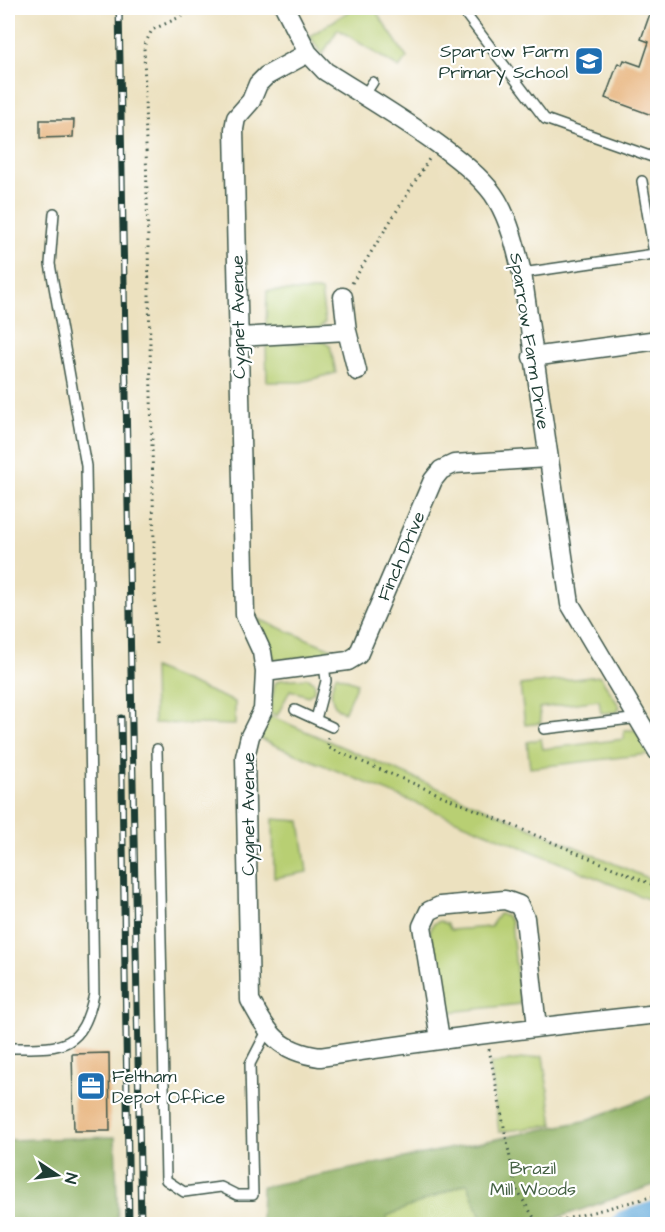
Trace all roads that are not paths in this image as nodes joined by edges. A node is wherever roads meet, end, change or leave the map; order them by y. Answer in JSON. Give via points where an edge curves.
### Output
{"nodes":[{"id":1,"x":285,"y":8,"type":"edge"},
{"id":2,"x":461,"y":8,"type":"edge"},
{"id":3,"x":308,"y":53,"type":"junction"},
{"id":4,"x":657,"y":159,"type":"edge"},
{"id":5,"x":642,"y":181,"type":"dead end"},
{"id":6,"x":54,"y":213,"type":"dead end"},
{"id":7,"x":522,"y":273,"type":"junction"},
{"id":8,"x":343,"y":297,"type":"road end"},
{"id":9,"x":347,"y":331,"type":"junction"},
{"id":10,"x":239,"y":337,"type":"junction"},
{"id":11,"x":657,"y":340,"type":"edge"},
{"id":12,"x":532,"y":357,"type":"junction"},
{"id":13,"x":357,"y":371,"type":"dead end"},
{"id":14,"x":547,"y":458,"type":"junction"},
{"id":15,"x":324,"y":664,"type":"junction"},
{"id":16,"x":265,"y":672,"type":"junction"},
{"id":17,"x":296,"y":710,"type":"dead end"},
{"id":18,"x":640,"y":718,"type":"junction"},
{"id":19,"x":316,"y":719,"type":"junction"},
{"id":20,"x":332,"y":727,"type":"dead end"},
{"id":21,"x":544,"y":729,"type":"dead end"},
{"id":22,"x":157,"y":749,"type":"dead end"},
{"id":23,"x":657,"y":752,"type":"edge"},
{"id":24,"x":657,"y":1014,"type":"edge"},
{"id":25,"x":537,"y":1027,"type":"junction"},
{"id":26,"x":267,"y":1031,"type":"junction"},
{"id":27,"x":440,"y":1039,"type":"junction"},
{"id":28,"x":8,"y":1048,"type":"edge"}],
"edges":[{"from":1,"to":3,"type":"street","name":"Sparrow Farm Drive"},
{"from":2,"to":4,"type":"lane","via":[[545,119]]},
{"from":3,"to":7,"type":"street","name":"Sparrow Farm Drive","via":[[325,70],[368,89],[469,168],[496,198],[513,236]]},
{"from":3,"to":10,"type":"street","name":"Cygnet Avenue","via":[[266,76],[236,118]]},
{"from":5,"to":7,"type":"lane","via":[[654,254]]},
{"from":6,"to":28,"type":"lane","via":[[50,264],[86,466],[94,994],[89,1019],[75,1039],[56,1047]]},
{"from":7,"to":12,"type":"street","name":"Sparrow Farm Drive"},
{"from":8,"to":9,"type":"street"},
{"from":9,"to":10,"type":"street"},
{"from":9,"to":13,"type":"street"},
{"from":10,"to":16,"type":"street","name":"Cygnet Avenue","via":[[244,615],[262,652]]},
{"from":11,"to":12,"type":"street"},
{"from":12,"to":14,"type":"street","name":"Sparrow Farm Drive"},
{"from":14,"to":15,"type":"street","name":"Finch Drive","via":[[454,464],[441,470],[433,480],[364,646],[348,661]]},
{"from":14,"to":18,"type":"street","name":"Sparrow Farm Drive","via":[[570,604]]},
{"from":15,"to":16,"type":"street","name":"Finch Drive"},
{"from":15,"to":19,"type":"lane","via":[[326,681]]},
{"from":16,"to":26,"type":"street","name":"Cygnet Avenue","via":[[263,710],[245,757],[250,1000]]},
{"from":17,"to":19,"type":"lane"},
{"from":18,"to":21,"type":"lane"},
{"from":18,"to":23,"type":"street","name":"Sparrow Farm Drive"},
{"from":19,"to":20,"type":"lane"},
{"from":22,"to":26,"type":"lane","via":[[166,1180],[184,1192],[222,1187],[237,1195],[252,1195],[249,1064]]},
{"from":24,"to":25,"type":"street","name":"Cygnet Avenue"},
{"from":25,"to":27,"type":"street","name":"Cygnet Avenue"},
{"from":25,"to":27,"type":"street","via":[[525,918],[519,905],[505,900],[440,906],[429,911],[422,926]]},
{"from":26,"to":27,"type":"street","name":"Cygnet Avenue","via":[[283,1046],[320,1057]]}]}
